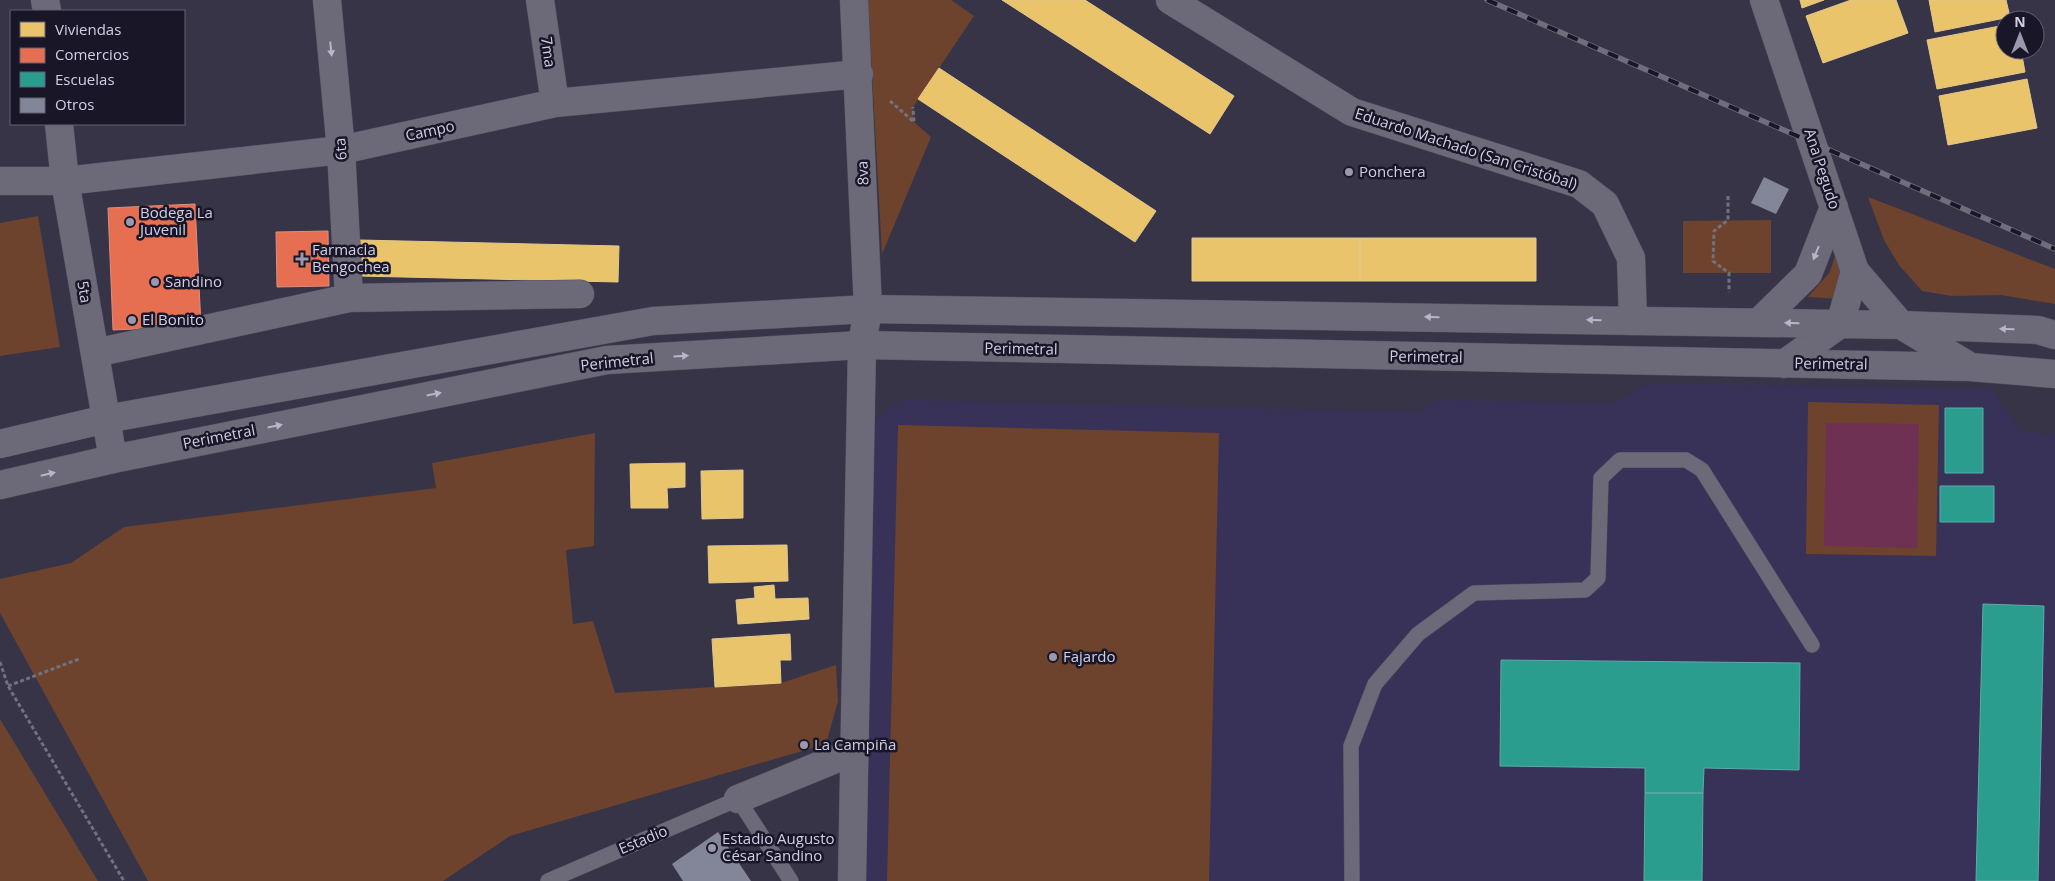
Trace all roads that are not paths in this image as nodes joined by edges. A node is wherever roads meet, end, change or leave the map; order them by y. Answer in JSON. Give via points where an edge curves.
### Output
{"nodes":[{"id":1,"x":326,"y":0,"type":"edge"},
{"id":2,"x":540,"y":0,"type":"edge"},
{"id":3,"x":854,"y":0,"type":"edge"},
{"id":4,"x":1170,"y":0,"type":"edge"},
{"id":5,"x":1764,"y":0,"type":"edge"},
{"id":6,"x":859,"y":74,"type":"junction"},
{"id":7,"x":555,"y":103,"type":"junction"},
{"id":8,"x":59,"y":125,"type":"edge"},
{"id":9,"x":342,"y":150,"type":"junction"},
{"id":10,"x":0,"y":181,"type":"edge"},
{"id":11,"x":66,"y":181,"type":"junction"},
{"id":12,"x":1834,"y":208,"type":"junction"},
{"id":13,"x":1855,"y":271,"type":"junction"},
{"id":14,"x":580,"y":294,"type":"dead end"},
{"id":15,"x":349,"y":298,"type":"junction"},
{"id":16,"x":868,"y":309,"type":"junction"},
{"id":17,"x":1633,"y":321,"type":"junction"},
{"id":18,"x":1758,"y":323,"type":"junction"},
{"id":19,"x":1840,"y":324,"type":"junction"},
{"id":20,"x":1901,"y":325,"type":"junction"},
{"id":21,"x":2055,"y":335,"type":"edge"},
{"id":22,"x":862,"y":346,"type":"junction"},
{"id":23,"x":94,"y":353,"type":"junction"},
{"id":24,"x":1784,"y":364,"type":"junction"},
{"id":25,"x":1970,"y":367,"type":"junction"},
{"id":26,"x":2055,"y":374,"type":"edge"},
{"id":27,"x":106,"y":419,"type":"junction"},
{"id":28,"x":0,"y":444,"type":"edge"},
{"id":29,"x":113,"y":459,"type":"junction"},
{"id":30,"x":0,"y":485,"type":"edge"},
{"id":31,"x":1812,"y":645,"type":"dead end"},
{"id":32,"x":855,"y":751,"type":"junction"},
{"id":33,"x":738,"y":799,"type":"junction"},
{"id":34,"x":548,"y":881,"type":"edge"},
{"id":35,"x":791,"y":881,"type":"edge"},
{"id":36,"x":852,"y":881,"type":"edge"},
{"id":37,"x":1352,"y":881,"type":"edge"}],
"edges":[{"from":1,"to":9,"type":"main road","name":"6ta","one_way":true},
{"from":2,"to":7,"type":"main road","name":"7ma"},
{"from":3,"to":6,"type":"main road","name":"8va"},
{"from":4,"to":17,"type":"main road","name":"Eduardo Machado (San Cristóbal)","via":[[1352,112],[1579,184],[1605,204],[1631,258]]},
{"from":5,"to":12,"type":"main road","name":"Ana Pegudo"},
{"from":6,"to":7,"type":"main road","name":"Campo"},
{"from":6,"to":16,"type":"main road","name":"8va"},
{"from":7,"to":9,"type":"main road","name":"Campo"},
{"from":8,"to":11,"type":"main road","name":"5ta"},
{"from":9,"to":11,"type":"main road","name":"Campo"},
{"from":9,"to":15,"type":"main road","name":"6ta"},
{"from":10,"to":11,"type":"main road","name":"Campo"},
{"from":11,"to":23,"type":"main road","name":"5ta"},
{"from":12,"to":13,"type":"main road","name":"Ana Pegudo"},
{"from":12,"to":18,"type":"main road","one_way":true,"via":[[1808,274]]},
{"from":13,"to":19,"type":"main road"},
{"from":13,"to":20,"type":"main road","name":"Ana Pegudo"},
{"from":14,"to":15,"type":"main road"},
{"from":15,"to":23,"type":"main road"},
{"from":17,"to":16,"type":"main road","name":"Perimetral","one_way":true},
{"from":16,"to":22,"type":"main road","name":"8va"},
{"from":16,"to":27,"type":"main road","name":"Perimetral","via":[[653,321]]},
{"from":17,"to":18,"type":"main road","name":"Perimetral"},
{"from":19,"to":18,"type":"main road","name":"Perimetral","one_way":true},
{"from":19,"to":20,"type":"main road","name":"Perimetral"},
{"from":19,"to":24,"type":"main road"},
{"from":21,"to":20,"type":"main road","name":"Perimetral","one_way":true,"via":[[2038,330]]},
{"from":20,"to":25,"type":"main road"},
{"from":22,"to":24,"type":"main road","name":"Perimetral"},
{"from":29,"to":22,"type":"main road","name":"Perimetral","one_way":true,"via":[[607,360]]},
{"from":22,"to":32,"type":"main road","name":"8va"},
{"from":23,"to":27,"type":"main road","name":"5ta"},
{"from":24,"to":25,"type":"main road","name":"Perimetral"},
{"from":25,"to":26,"type":"main road","name":"Perimetral"},
{"from":27,"to":28,"type":"main road","name":"Perimetral"},
{"from":27,"to":29,"type":"main road","name":"5ta"},
{"from":30,"to":29,"type":"main road","name":"Perimetral","one_way":true},
{"from":31,"to":37,"type":"lane","via":[[1702,470],[1686,460],[1620,460],[1601,478],[1598,578],[1586,590],[1474,593],[1418,634],[1375,684],[1351,746]]},
{"from":32,"to":33,"type":"main road","name":"Estadio"},
{"from":32,"to":36,"type":"main road","name":"8va"},
{"from":33,"to":34,"type":"lane","name":"Estadio"},
{"from":33,"to":35,"type":"lane"}]}
